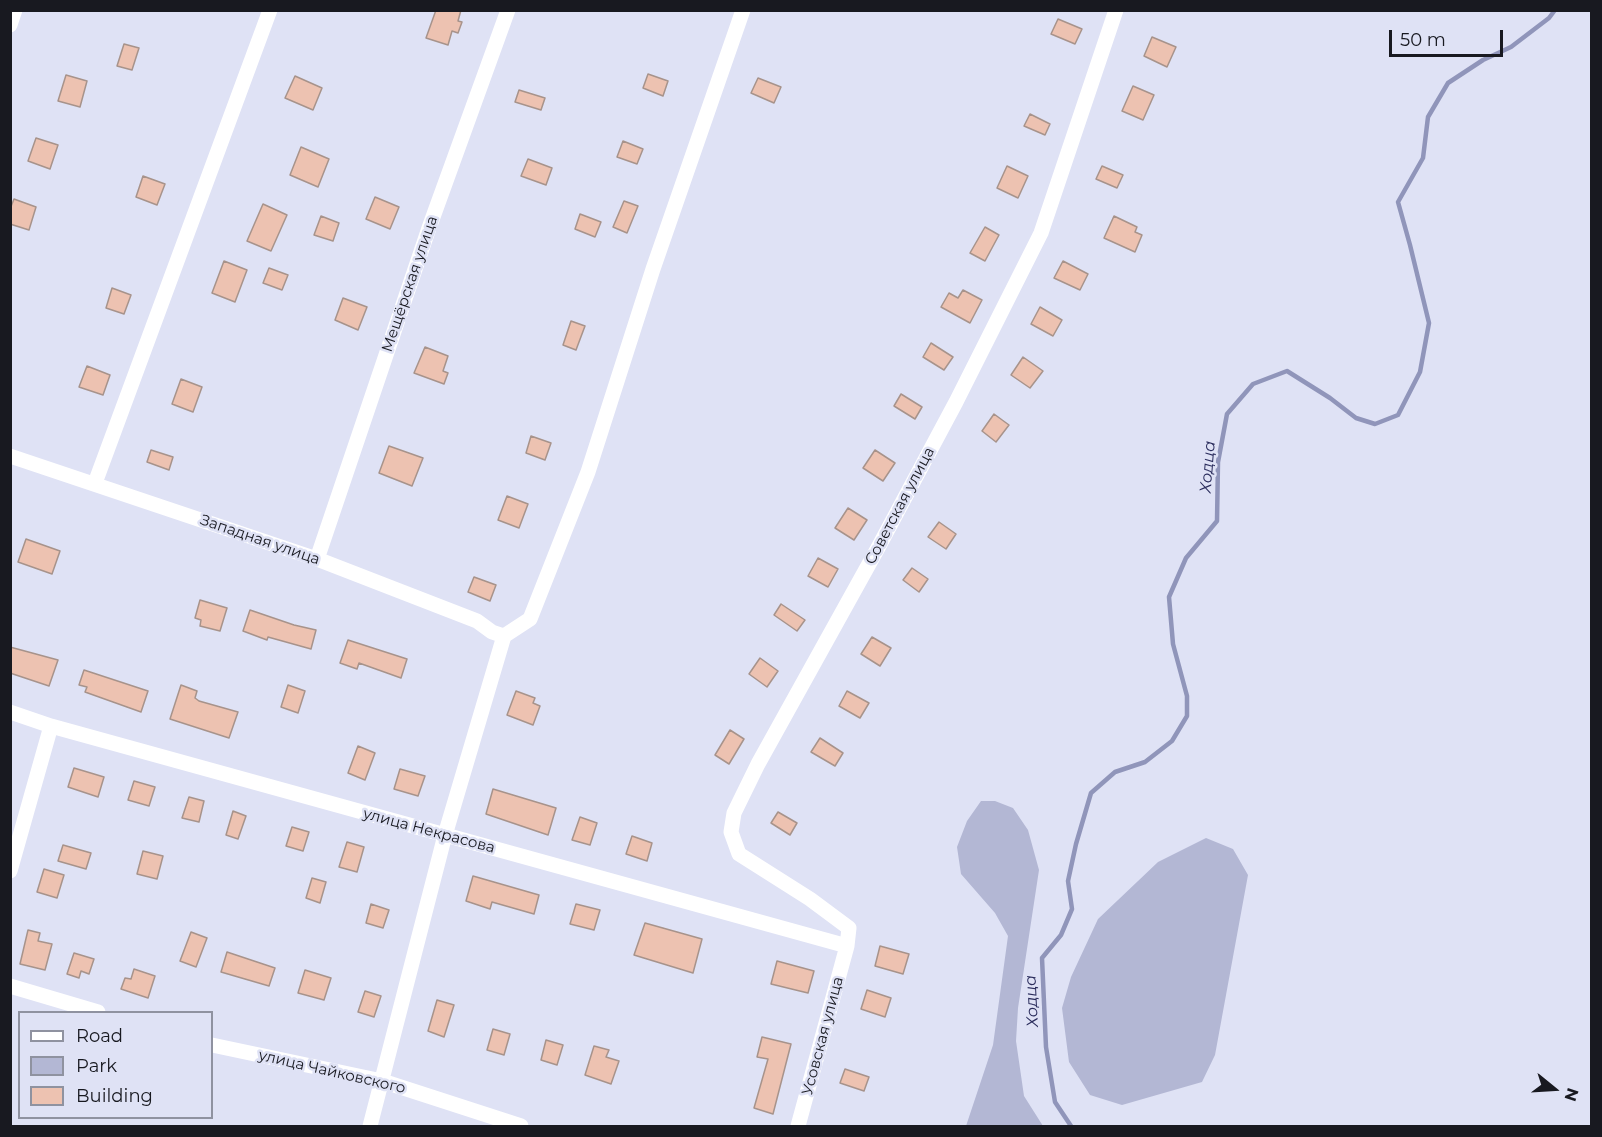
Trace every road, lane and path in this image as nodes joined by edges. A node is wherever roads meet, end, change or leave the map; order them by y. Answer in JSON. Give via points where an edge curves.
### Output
{"nodes":[{"id":1,"x":15,"y":10,"type":"edge"},
{"id":2,"x":270,"y":10,"type":"edge"},
{"id":3,"x":508,"y":10,"type":"edge"},
{"id":4,"x":743,"y":10,"type":"edge"},
{"id":5,"x":1116,"y":10,"type":"edge"},
{"id":6,"x":10,"y":25,"type":"edge"},
{"id":7,"x":10,"y":456,"type":"edge"},
{"id":8,"x":95,"y":483,"type":"junction"},
{"id":9,"x":318,"y":559,"type":"junction"},
{"id":10,"x":504,"y":636,"type":"junction"},
{"id":11,"x":10,"y":712,"type":"edge"},
{"id":12,"x":51,"y":726,"type":"junction"},
{"id":13,"x":445,"y":835,"type":"junction"},
{"id":14,"x":10,"y":871,"type":"edge"},
{"id":15,"x":848,"y":946,"type":"junction"},
{"id":16,"x":10,"y":986,"type":"edge"},
{"id":17,"x":95,"y":1011,"type":"edge"},
{"id":18,"x":213,"y":1045,"type":"edge"},
{"id":19,"x":382,"y":1081,"type":"junction"},
{"id":20,"x":370,"y":1126,"type":"edge"},
{"id":21,"x":521,"y":1126,"type":"edge"},
{"id":22,"x":798,"y":1126,"type":"edge"}],
"edges":[{"from":1,"to":6,"type":"street"},
{"from":2,"to":8,"type":"street"},
{"from":3,"to":9,"type":"street","name":"Мещёрская улица","via":[[429,228]]},
{"from":4,"to":10,"type":"street","via":[[588,472],[530,619]]},
{"from":5,"to":15,"type":"street","name":"Советская улица","via":[[1041,233],[956,402],[734,813],[731,832],[739,854],[849,928]]},
{"from":7,"to":8,"type":"street","name":"Западная улица"},
{"from":8,"to":9,"type":"street","name":"Западная улица"},
{"from":9,"to":10,"type":"street","name":"Западная улица","via":[[477,621]]},
{"from":10,"to":13,"type":"street"},
{"from":11,"to":12,"type":"street","name":"улица Некрасова"},
{"from":12,"to":13,"type":"street","name":"улица Некрасова"},
{"from":12,"to":14,"type":"street"},
{"from":13,"to":15,"type":"street","name":"улица Некрасова"},
{"from":13,"to":19,"type":"street"},
{"from":15,"to":22,"type":"street","name":"Усовская улица"},
{"from":16,"to":17,"type":"street"},
{"from":18,"to":19,"type":"street","name":"улица Чайковского"},
{"from":19,"to":20,"type":"street"},
{"from":19,"to":21,"type":"street","name":"улица Чайковского"}]}
